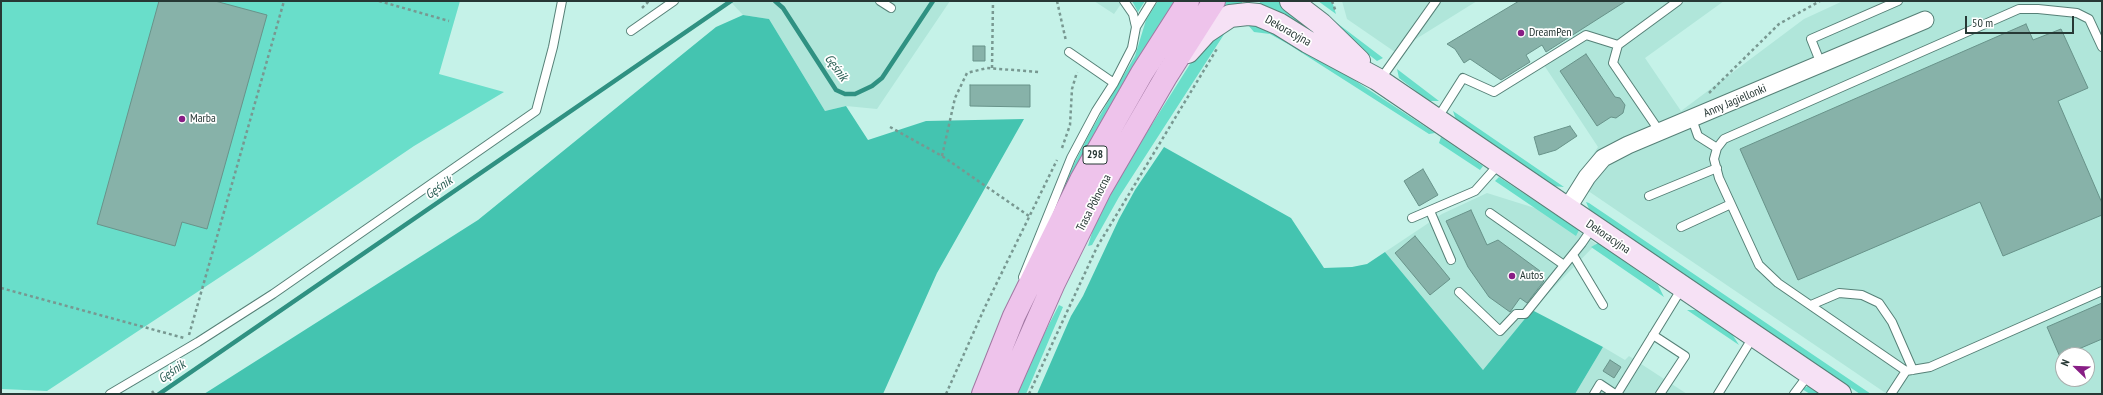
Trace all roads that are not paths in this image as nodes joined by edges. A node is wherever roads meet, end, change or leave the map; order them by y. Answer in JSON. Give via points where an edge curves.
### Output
{"nodes":[{"id":1,"x":562,"y":1,"type":"edge"},
{"id":2,"x":666,"y":1,"type":"edge"},
{"id":3,"x":674,"y":1,"type":"edge"},
{"id":4,"x":880,"y":1,"type":"edge"},
{"id":5,"x":1124,"y":1,"type":"edge"},
{"id":6,"x":1152,"y":1,"type":"edge"},
{"id":7,"x":1188,"y":1,"type":"edge"},
{"id":8,"x":1214,"y":1,"type":"edge"},
{"id":9,"x":1291,"y":1,"type":"edge"},
{"id":10,"x":1436,"y":1,"type":"edge"},
{"id":11,"x":1678,"y":1,"type":"edge"},
{"id":12,"x":1898,"y":1,"type":"edge"},
{"id":13,"x":891,"y":8,"type":"dead end"},
{"id":14,"x":656,"y":14,"type":"junction"},
{"id":15,"x":1925,"y":20,"type":"dead end"},
{"id":16,"x":1136,"y":27,"type":"junction"},
{"id":17,"x":631,"y":31,"type":"dead end"},
{"id":18,"x":1618,"y":45,"type":"junction"},
{"id":19,"x":2102,"y":47,"type":"edge"},
{"id":20,"x":1069,"y":52,"type":"road end"},
{"id":21,"x":1821,"y":64,"type":"junction"},
{"id":22,"x":1167,"y":75,"type":"junction"},
{"id":23,"x":1378,"y":80,"type":"junction"},
{"id":24,"x":1114,"y":83,"type":"junction"},
{"id":25,"x":1436,"y":119,"type":"junction"},
{"id":26,"x":1692,"y":119,"type":"junction"},
{"id":27,"x":1660,"y":132,"type":"junction"},
{"id":28,"x":1717,"y":148,"type":"junction"},
{"id":29,"x":1500,"y":163,"type":"junction"},
{"id":30,"x":1717,"y":168,"type":"junction"},
{"id":31,"x":1649,"y":196,"type":"dead end"},
{"id":32,"x":1731,"y":204,"type":"junction"},
{"id":33,"x":1567,"y":209,"type":"junction"},
{"id":34,"x":1430,"y":211,"type":"junction"},
{"id":35,"x":1490,"y":213,"type":"dead end"},
{"id":36,"x":1412,"y":218,"type":"dead end"},
{"id":37,"x":1593,"y":227,"type":"junction"},
{"id":38,"x":1681,"y":227,"type":"dead end"},
{"id":39,"x":1573,"y":255,"type":"junction"},
{"id":40,"x":1451,"y":260,"type":"dead end"},
{"id":41,"x":1564,"y":265,"type":"junction"},
{"id":42,"x":1683,"y":287,"type":"junction"},
{"id":43,"x":2102,"y":291,"type":"edge"},
{"id":44,"x":1460,"y":292,"type":"dead end"},
{"id":45,"x":1603,"y":305,"type":"dead end"},
{"id":46,"x":1811,"y":305,"type":"junction"},
{"id":47,"x":1014,"y":316,"type":"junction"},
{"id":48,"x":1653,"y":335,"type":"junction"},
{"id":49,"x":1754,"y":336,"type":"junction"},
{"id":50,"x":1910,"y":370,"type":"junction"},
{"id":51,"x":1809,"y":373,"type":"junction"},
{"id":52,"x":110,"y":394,"type":"edge"},
{"id":53,"x":983,"y":394,"type":"edge"},
{"id":54,"x":1006,"y":394,"type":"edge"},
{"id":55,"x":1594,"y":394,"type":"edge"},
{"id":56,"x":1616,"y":394,"type":"edge"},
{"id":57,"x":1660,"y":394,"type":"edge"},
{"id":58,"x":1718,"y":394,"type":"edge"},
{"id":59,"x":1794,"y":394,"type":"edge"},
{"id":60,"x":1840,"y":394,"type":"edge"},
{"id":61,"x":1891,"y":394,"type":"edge"}],
"edges":[{"from":1,"to":52,"type":"lane","via":[[536,111],[273,294]]},
{"from":2,"to":14,"type":"lane"},
{"from":3,"to":14,"type":"lane"},
{"from":4,"to":13,"type":"lane"},
{"from":5,"to":16,"type":"lane","via":[[1133,14]]},
{"from":6,"to":16,"type":"lane"},
{"from":7,"to":47,"type":"main road","name":"Trasa Północna","number":"298","via":[[1142,73],[1081,180]]},
{"from":8,"to":22,"type":"main road","name":"Trasa Północna","number":"298"},
{"from":9,"to":23,"type":"street","name":"Dekoracyjna","via":[[1320,24]]},
{"from":10,"to":23,"type":"lane"},
{"from":11,"to":18,"type":"lane"},
{"from":12,"to":21,"type":"lane","via":[[1811,39]]},
{"from":14,"to":17,"type":"lane"},
{"from":15,"to":21,"type":"street","name":"Anny Jagiellonki"},
{"from":16,"to":24,"type":"lane","via":[[1132,48]]},
{"from":18,"to":25,"type":"lane","via":[[1586,35],[1494,92],[1463,78]]},
{"from":18,"to":27,"type":"lane","via":[[1613,63]]},
{"from":19,"to":28,"type":"lane","via":[[2089,19],[2077,13],[2019,9],[1724,139]]},
{"from":20,"to":24,"type":"lane"},
{"from":21,"to":26,"type":"street","name":"Anny Jagiellonki"},
{"from":22,"to":23,"type":"street","name":"Dekoracyjna","via":[[1206,32],[1230,16],[1248,14],[1258,15],[1279,24]]},
{"from":22,"to":54,"type":"main road","name":"Trasa Północna","number":"298","via":[[1100,190],[1054,283]]},
{"from":23,"to":25,"type":"street","name":"Dekoracyjna"},
{"from":24,"to":47,"type":"lane","via":[[1071,158],[1052,201],[1024,272]]},
{"from":25,"to":29,"type":"street","name":"Dekoracyjna"},
{"from":26,"to":27,"type":"street","name":"Anny Jagiellonki"},
{"from":26,"to":28,"type":"lane","via":[[1698,136]]},
{"from":27,"to":33,"type":"street","name":"Anny Jagiellonki","via":[[1603,158],[1587,177]]},
{"from":28,"to":30,"type":"lane","via":[[1714,159]]},
{"from":29,"to":33,"type":"street","name":"Dekoracyjna"},
{"from":29,"to":34,"type":"lane","via":[[1475,191]]},
{"from":30,"to":31,"type":"lane"},
{"from":30,"to":32,"type":"lane"},
{"from":32,"to":38,"type":"lane"},
{"from":32,"to":46,"type":"lane","via":[[1759,265],[1778,283]]},
{"from":33,"to":37,"type":"street","name":"Dekoracyjna"},
{"from":34,"to":36,"type":"lane"},
{"from":34,"to":40,"type":"lane"},
{"from":35,"to":41,"type":"lane"},
{"from":37,"to":39,"type":"lane"},
{"from":37,"to":42,"type":"street","name":"Dekoracyjna"},
{"from":39,"to":41,"type":"lane"},
{"from":39,"to":45,"type":"lane"},
{"from":41,"to":44,"type":"lane","via":[[1525,314],[1516,314],[1500,331]]},
{"from":42,"to":48,"type":"lane"},
{"from":42,"to":49,"type":"street","name":"Dekoracyjna"},
{"from":43,"to":50,"type":"lane","via":[[1930,367]]},
{"from":46,"to":50,"type":"lane"},
{"from":46,"to":50,"type":"lane","via":[[1839,293],[1862,295],[1879,303],[1892,322]]},
{"from":47,"to":53,"type":"main road","name":"Trasa Północna","number":"298"},
{"from":48,"to":56,"type":"lane"},
{"from":48,"to":57,"type":"lane","via":[[1685,356]]},
{"from":49,"to":51,"type":"street","name":"Dekoracyjna"},
{"from":49,"to":58,"type":"lane"},
{"from":50,"to":61,"type":"lane"},
{"from":51,"to":59,"type":"lane"},
{"from":51,"to":60,"type":"street","name":"Dekoracyjna"},
{"from":55,"to":56,"type":"lane","via":[[1600,384]]}]}
